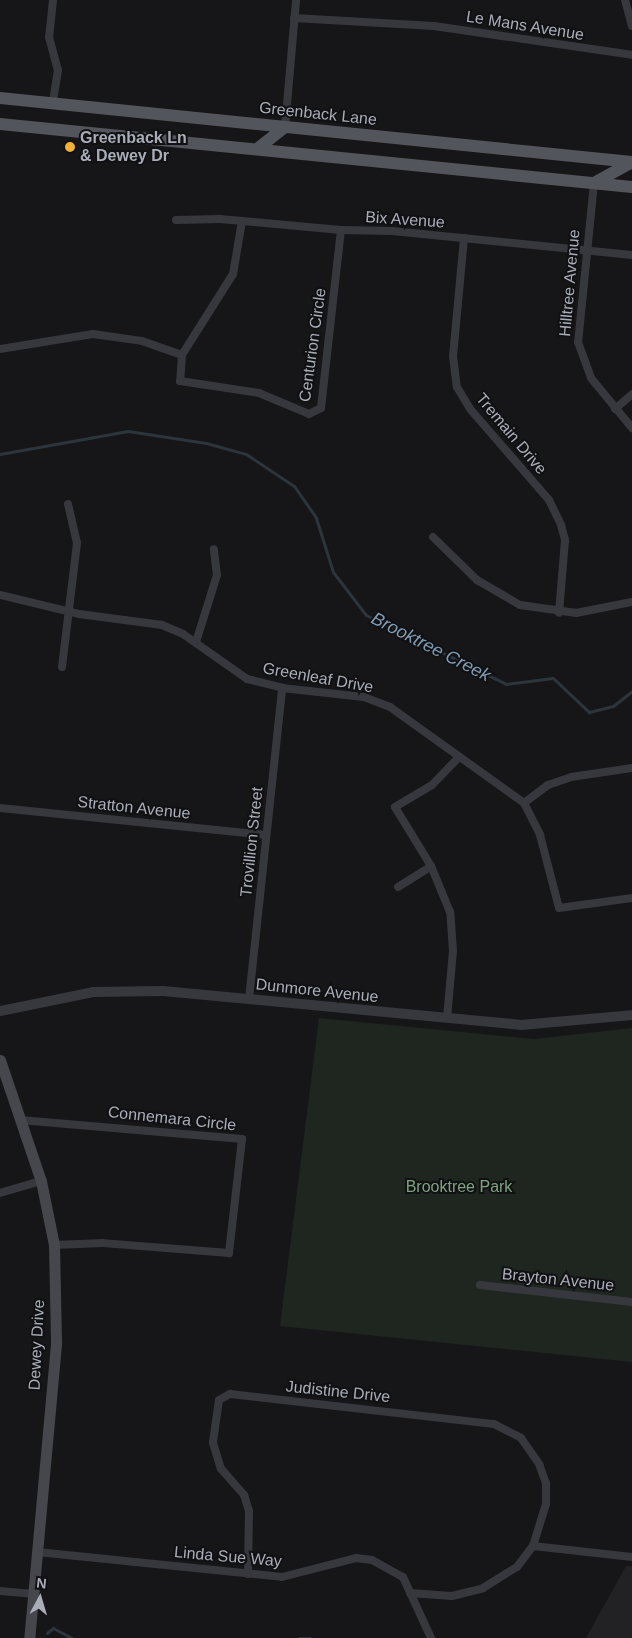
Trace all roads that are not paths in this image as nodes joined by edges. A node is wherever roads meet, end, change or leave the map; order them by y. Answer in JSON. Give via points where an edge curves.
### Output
{"nodes":[{"id":1,"x":53,"y":0,"type":"edge"},
{"id":2,"x":296,"y":0,"type":"edge"},
{"id":3,"x":626,"y":0,"type":"edge"},
{"id":4,"x":294,"y":18,"type":"junction"},
{"id":5,"x":632,"y":26,"type":"edge"},
{"id":6,"x":632,"y":55,"type":"edge"},
{"id":7,"x":0,"y":98,"type":"edge"},
{"id":8,"x":53,"y":103,"type":"junction"},
{"id":9,"x":0,"y":124,"type":"edge"},
{"id":10,"x":285,"y":127,"type":"junction"},
{"id":11,"x":257,"y":149,"type":"junction"},
{"id":12,"x":632,"y":162,"type":"edge"},
{"id":13,"x":594,"y":183,"type":"junction"},
{"id":14,"x":632,"y":187,"type":"edge"},
{"id":15,"x":176,"y":220,"type":"dead end"},
{"id":16,"x":242,"y":221,"type":"junction"},
{"id":17,"x":341,"y":230,"type":"junction"},
{"id":18,"x":464,"y":238,"type":"junction"},
{"id":19,"x":586,"y":251,"type":"junction"},
{"id":20,"x":632,"y":255,"type":"edge"},
{"id":21,"x":0,"y":349,"type":"edge"},
{"id":22,"x":182,"y":355,"type":"junction"},
{"id":23,"x":632,"y":394,"type":"edge"},
{"id":24,"x":615,"y":409,"type":"junction"},
{"id":25,"x":632,"y":428,"type":"edge"},
{"id":26,"x":68,"y":504,"type":"dead end"},
{"id":27,"x":433,"y":537,"type":"dead end"},
{"id":28,"x":214,"y":549,"type":"dead end"},
{"id":29,"x":0,"y":595,"type":"edge"},
{"id":30,"x":632,"y":602,"type":"edge"},
{"id":31,"x":70,"y":611,"type":"junction"},
{"id":32,"x":559,"y":612,"type":"junction"},
{"id":33,"x":196,"y":642,"type":"junction"},
{"id":34,"x":62,"y":667,"type":"dead end"},
{"id":35,"x":282,"y":688,"type":"junction"},
{"id":36,"x":459,"y":756,"type":"junction"},
{"id":37,"x":632,"y":768,"type":"edge"},
{"id":38,"x":524,"y":803,"type":"junction"},
{"id":39,"x":0,"y":808,"type":"edge"},
{"id":40,"x":266,"y":835,"type":"junction"},
{"id":41,"x":431,"y":866,"type":"junction"},
{"id":42,"x":398,"y":887,"type":"dead end"},
{"id":43,"x":632,"y":898,"type":"edge"},
{"id":44,"x":249,"y":999,"type":"junction"},
{"id":45,"x":0,"y":1011,"type":"edge"},
{"id":46,"x":632,"y":1015,"type":"edge"},
{"id":47,"x":447,"y":1018,"type":"junction"},
{"id":48,"x":0,"y":1060,"type":"edge"},
{"id":49,"x":20,"y":1120,"type":"junction"},
{"id":50,"x":42,"y":1181,"type":"junction"},
{"id":51,"x":0,"y":1193,"type":"edge"},
{"id":52,"x":54,"y":1245,"type":"junction"},
{"id":53,"x":480,"y":1285,"type":"dead end"},
{"id":54,"x":632,"y":1302,"type":"edge"},
{"id":55,"x":533,"y":1546,"type":"junction"},
{"id":56,"x":37,"y":1552,"type":"junction"},
{"id":57,"x":632,"y":1557,"type":"edge"},
{"id":58,"x":248,"y":1574,"type":"junction"},
{"id":59,"x":0,"y":1591,"type":"edge"},
{"id":60,"x":410,"y":1593,"type":"junction"},
{"id":61,"x":33,"y":1594,"type":"junction"},
{"id":62,"x":29,"y":1638,"type":"edge"},
{"id":63,"x":431,"y":1638,"type":"edge"}],
"edges":[{"from":1,"to":8,"type":"street","via":[[49,37],[58,70]]},
{"from":2,"to":4,"type":"street"},
{"from":3,"to":5,"type":"street"},
{"from":4,"to":6,"type":"street","name":"Le Mans Avenue","via":[[434,26]]},
{"from":4,"to":10,"type":"street"},
{"from":7,"to":8,"type":"main road","name":"Greenback Lane"},
{"from":8,"to":10,"type":"main road","name":"Greenback Lane"},
{"from":9,"to":11,"type":"main road"},
{"from":10,"to":11,"type":"main road"},
{"from":10,"to":12,"type":"main road","name":"Greenback Lane"},
{"from":11,"to":13,"type":"main road"},
{"from":12,"to":13,"type":"main road"},
{"from":13,"to":14,"type":"main road"},
{"from":13,"to":19,"type":"street","name":"Hilltree Avenue"},
{"from":15,"to":16,"type":"street","name":"Bix Avenue"},
{"from":16,"to":17,"type":"street","name":"Bix Avenue"},
{"from":16,"to":22,"type":"street","name":"Centurion Circle","via":[[233,274]]},
{"from":17,"to":18,"type":"street","name":"Bix Avenue"},
{"from":17,"to":22,"type":"street","name":"Centurion Circle","via":[[324,394],[316,414],[303,412],[259,392],[180,381]]},
{"from":18,"to":19,"type":"street","name":"Bix Avenue"},
{"from":18,"to":32,"type":"street","name":"Tremain Drive","via":[[453,356],[457,386],[471,410],[545,496],[558,518],[565,540]]},
{"from":19,"to":20,"type":"street","name":"Bix Avenue"},
{"from":19,"to":24,"type":"street","name":"Hilltree Avenue","via":[[578,342],[585,367]]},
{"from":21,"to":22,"type":"street","via":[[92,334],[142,341]]},
{"from":23,"to":24,"type":"street"},
{"from":24,"to":25,"type":"street","name":"Hilltree Avenue"},
{"from":26,"to":31,"type":"street","via":[[77,543]]},
{"from":27,"to":32,"type":"street","via":[[451,557],[495,592],[520,605]]},
{"from":28,"to":33,"type":"street","via":[[217,575]]},
{"from":29,"to":31,"type":"street","name":"Greenleaf Drive"},
{"from":30,"to":32,"type":"street"},
{"from":31,"to":33,"type":"street","name":"Greenleaf Drive","via":[[162,625]]},
{"from":31,"to":34,"type":"street"},
{"from":33,"to":35,"type":"street","name":"Greenleaf Drive","via":[[235,672]]},
{"from":35,"to":36,"type":"street","name":"Greenleaf Drive","via":[[380,702],[401,713]]},
{"from":35,"to":40,"type":"street","name":"Trovillion Street"},
{"from":36,"to":38,"type":"street","name":"Greenleaf Drive"},
{"from":36,"to":41,"type":"street","via":[[432,785],[395,808]]},
{"from":37,"to":38,"type":"street","via":[[571,776],[548,786]]},
{"from":38,"to":43,"type":"street","name":"Greenleaf Drive","via":[[540,835],[559,908]]},
{"from":39,"to":40,"type":"street","name":"Stratton Avenue"},
{"from":40,"to":44,"type":"street","name":"Trovillion Street"},
{"from":41,"to":42,"type":"street"},
{"from":41,"to":47,"type":"street","via":[[443,890],[453,935]]},
{"from":44,"to":45,"type":"street","name":"Dunmore Avenue","via":[[128,990],[58,997]]},
{"from":44,"to":47,"type":"street","name":"Dunmore Avenue"},
{"from":46,"to":47,"type":"street","name":"Dunmore Avenue","via":[[536,1025]]},
{"from":48,"to":49,"type":"main road","name":"Dewey Drive"},
{"from":49,"to":50,"type":"main road","name":"Dewey Drive"},
{"from":49,"to":52,"type":"street","name":"Connemara Circle","via":[[242,1139],[229,1254],[103,1243]]},
{"from":50,"to":51,"type":"street"},
{"from":50,"to":52,"type":"main road","name":"Dewey Drive"},
{"from":52,"to":56,"type":"main road","name":"Dewey Drive","via":[[56,1344]]},
{"from":53,"to":54,"type":"street","name":"Brayton Avenue"},
{"from":55,"to":57,"type":"street"},
{"from":55,"to":58,"type":"street","name":"Judistine Drive","via":[[546,1504],[546,1484],[539,1464],[520,1438],[494,1424],[230,1394],[219,1400],[213,1442],[221,1469],[244,1495],[249,1511]]},
{"from":55,"to":60,"type":"street","via":[[517,1566],[483,1588],[452,1596]]},
{"from":56,"to":58,"type":"street","name":"Linda Sue Way"},
{"from":56,"to":61,"type":"main road","name":"Dewey Drive"},
{"from":58,"to":60,"type":"street","name":"Linda Sue Way","via":[[301,1574],[356,1558],[387,1566],[403,1577]]},
{"from":59,"to":61,"type":"street"},
{"from":60,"to":63,"type":"street","name":"Linda Sue Way"},
{"from":61,"to":62,"type":"main road","name":"Dewey Drive"}]}
